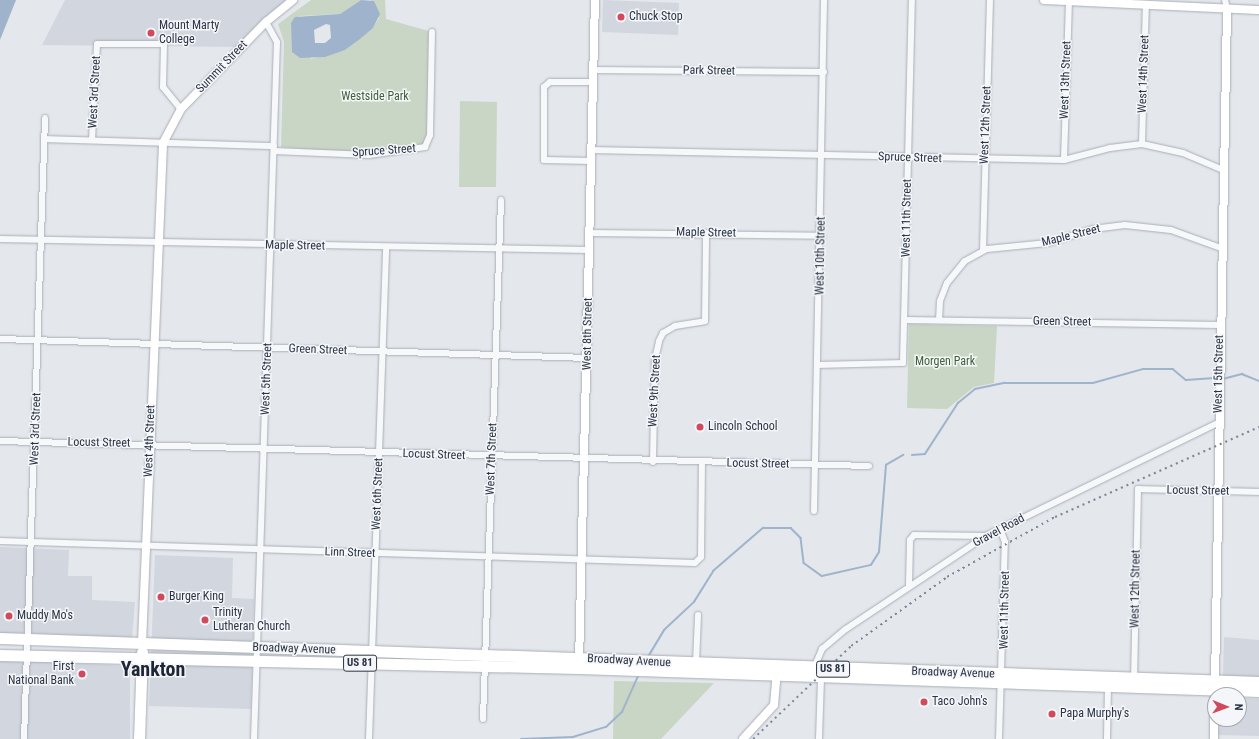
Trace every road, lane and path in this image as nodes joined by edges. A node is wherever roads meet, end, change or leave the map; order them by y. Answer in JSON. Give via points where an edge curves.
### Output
{"nodes":[{"id":1,"x":293,"y":0,"type":"edge"},
{"id":2,"x":595,"y":0,"type":"edge"},
{"id":3,"x":824,"y":0,"type":"edge"},
{"id":4,"x":912,"y":0,"type":"edge"},
{"id":5,"x":990,"y":0,"type":"edge"},
{"id":6,"x":1044,"y":0,"type":"edge"},
{"id":7,"x":1055,"y":0,"type":"edge"},
{"id":8,"x":1226,"y":0,"type":"edge"},
{"id":9,"x":1069,"y":1,"type":"edge"},
{"id":10,"x":1167,"y":2,"type":"edge"},
{"id":11,"x":1146,"y":5,"type":"junction"},
{"id":12,"x":1227,"y":9,"type":"junction"},
{"id":13,"x":1259,"y":10,"type":"edge"},
{"id":14,"x":266,"y":22,"type":"junction"},
{"id":15,"x":432,"y":32,"type":"dead end"},
{"id":16,"x":594,"y":70,"type":"junction"},
{"id":17,"x":824,"y":72,"type":"junction"},
{"id":18,"x":593,"y":82,"type":"junction"},
{"id":19,"x":182,"y":110,"type":"junction"},
{"id":20,"x":45,"y":118,"type":"dead end"},
{"id":21,"x":46,"y":139,"type":"junction"},
{"id":22,"x":92,"y":140,"type":"junction"},
{"id":23,"x":163,"y":143,"type":"junction"},
{"id":24,"x":1142,"y":144,"type":"junction"},
{"id":25,"x":274,"y":149,"type":"junction"},
{"id":26,"x":591,"y":150,"type":"junction"},
{"id":27,"x":823,"y":155,"type":"junction"},
{"id":28,"x":908,"y":158,"type":"junction"},
{"id":29,"x":985,"y":160,"type":"junction"},
{"id":30,"x":1064,"y":160,"type":"junction"},
{"id":31,"x":591,"y":161,"type":"junction"},
{"id":32,"x":1223,"y":170,"type":"junction"},
{"id":33,"x":501,"y":200,"type":"dead end"},
{"id":34,"x":706,"y":232,"type":"junction"},
{"id":35,"x":590,"y":233,"type":"junction"},
{"id":36,"x":822,"y":236,"type":"junction"},
{"id":37,"x":0,"y":239,"type":"edge"},
{"id":38,"x":43,"y":240,"type":"junction"},
{"id":39,"x":157,"y":243,"type":"junction"},
{"id":40,"x":271,"y":246,"type":"junction"},
{"id":41,"x":386,"y":248,"type":"junction"},
{"id":42,"x":1221,"y":248,"type":"junction"},
{"id":43,"x":500,"y":250,"type":"junction"},
{"id":44,"x":589,"y":250,"type":"junction"},
{"id":45,"x":983,"y":250,"type":"junction"},
{"id":46,"x":905,"y":320,"type":"junction"},
{"id":47,"x":940,"y":320,"type":"junction"},
{"id":48,"x":1220,"y":325,"type":"junction"},
{"id":49,"x":0,"y":339,"type":"edge"},
{"id":50,"x":39,"y":340,"type":"junction"},
{"id":51,"x":153,"y":345,"type":"junction"},
{"id":52,"x":268,"y":348,"type":"junction"},
{"id":53,"x":383,"y":352,"type":"junction"},
{"id":54,"x":496,"y":356,"type":"junction"},
{"id":55,"x":587,"y":358,"type":"junction"},
{"id":56,"x":819,"y":364,"type":"junction"},
{"id":57,"x":1218,"y":423,"type":"junction"},
{"id":58,"x":0,"y":441,"type":"edge"},
{"id":59,"x":36,"y":442,"type":"junction"},
{"id":60,"x":149,"y":444,"type":"junction"},
{"id":61,"x":264,"y":450,"type":"junction"},
{"id":62,"x":379,"y":453,"type":"junction"},
{"id":63,"x":492,"y":457,"type":"junction"},
{"id":64,"x":584,"y":459,"type":"junction"},
{"id":65,"x":653,"y":462,"type":"junction"},
{"id":66,"x":702,"y":463,"type":"junction"},
{"id":67,"x":817,"y":466,"type":"junction"},
{"id":68,"x":869,"y":466,"type":"dead end"},
{"id":69,"x":1138,"y":489,"type":"joint"},
{"id":70,"x":1217,"y":491,"type":"junction"},
{"id":71,"x":1259,"y":492,"type":"edge"},
{"id":72,"x":814,"y":511,"type":"dead end"},
{"id":73,"x":1000,"y":529,"type":"junction"},
{"id":74,"x":986,"y":536,"type":"junction"},
{"id":75,"x":0,"y":541,"type":"edge"},
{"id":76,"x":31,"y":542,"type":"junction"},
{"id":77,"x":146,"y":547,"type":"junction"},
{"id":78,"x":260,"y":550,"type":"junction"},
{"id":79,"x":376,"y":554,"type":"junction"},
{"id":80,"x":489,"y":557,"type":"junction"},
{"id":81,"x":581,"y":560,"type":"junction"},
{"id":82,"x":909,"y":584,"type":"junction"},
{"id":83,"x":698,"y":615,"type":"dead end"},
{"id":84,"x":0,"y":638,"type":"edge"},
{"id":85,"x":28,"y":639,"type":"junction"},
{"id":86,"x":142,"y":643,"type":"junction"},
{"id":87,"x":257,"y":648,"type":"junction"},
{"id":88,"x":0,"y":655,"type":"edge"},
{"id":89,"x":28,"y":656,"type":"junction"},
{"id":90,"x":372,"y":657,"type":"junction"},
{"id":91,"x":142,"y":658,"type":"junction"},
{"id":92,"x":486,"y":661,"type":"junction"},
{"id":93,"x":256,"y":662,"type":"junction"},
{"id":94,"x":579,"y":663,"type":"junction"},
{"id":95,"x":696,"y":668,"type":"junction"},
{"id":96,"x":777,"y":672,"type":"junction"},
{"id":97,"x":816,"y":675,"type":"junction"},
{"id":98,"x":1002,"y":679,"type":"junction"},
{"id":99,"x":1259,"y":682,"type":"edge"},
{"id":100,"x":1108,"y":683,"type":"junction"},
{"id":101,"x":1134,"y":684,"type":"junction"},
{"id":102,"x":1215,"y":685,"type":"junction"},
{"id":103,"x":1259,"y":691,"type":"edge"},
{"id":104,"x":483,"y":719,"type":"dead end"},
{"id":105,"x":24,"y":739,"type":"edge"},
{"id":106,"x":139,"y":739,"type":"edge"},
{"id":107,"x":254,"y":739,"type":"edge"},
{"id":108,"x":369,"y":739,"type":"edge"},
{"id":109,"x":743,"y":739,"type":"edge"},
{"id":110,"x":819,"y":739,"type":"edge"},
{"id":111,"x":999,"y":739,"type":"edge"},
{"id":112,"x":1107,"y":739,"type":"edge"},
{"id":113,"x":1214,"y":739,"type":"edge"}],
"edges":[{"from":1,"to":14,"type":"street","name":"Summit Street"},
{"from":2,"to":16,"type":"street","name":"West 8th Street"},
{"from":3,"to":17,"type":"street","name":"West 10th Street"},
{"from":4,"to":28,"type":"street","name":"West 11th Street"},
{"from":5,"to":29,"type":"street","name":"West 12th Street"},
{"from":6,"to":7,"type":"street"},
{"from":7,"to":9,"type":"street"},
{"from":8,"to":12,"type":"street"},
{"from":9,"to":11,"type":"street"},
{"from":9,"to":30,"type":"street","name":"West 13th Street"},
{"from":10,"to":11,"type":"street"},
{"from":10,"to":12,"type":"street"},
{"from":11,"to":24,"type":"street","name":"West 14th Street"},
{"from":12,"to":13,"type":"street"},
{"from":12,"to":32,"type":"street","name":"West 15th Street"},
{"from":14,"to":19,"type":"street","name":"Summit Street"},
{"from":14,"to":25,"type":"street","name":"West 5th Street","via":[[277,42]]},
{"from":15,"to":25,"type":"street","name":"Spruce Street","via":[[430,134],[425,147],[370,155]]},
{"from":16,"to":17,"type":"street","name":"Park Street"},
{"from":16,"to":18,"type":"street","name":"West 8th Street"},
{"from":17,"to":27,"type":"street","name":"West 10th Street"},
{"from":18,"to":26,"type":"street","name":"West 8th Street"},
{"from":18,"to":31,"type":"street","via":[[544,84],[544,160]]},
{"from":19,"to":22,"type":"street","name":"West 3rd Street","via":[[163,87],[164,44],[97,44]]},
{"from":19,"to":23,"type":"street","name":"Summit Street"},
{"from":20,"to":21,"type":"street","name":"West 3rd Street"},
{"from":21,"to":22,"type":"street","name":"Spruce Street"},
{"from":21,"to":38,"type":"street","name":"West 3rd Street"},
{"from":22,"to":23,"type":"street","name":"Spruce Street"},
{"from":23,"to":25,"type":"street","name":"Spruce Street"},
{"from":23,"to":39,"type":"street","name":"West 4th Street"},
{"from":24,"to":30,"type":"street","name":"Spruce Street","via":[[1110,148]]},
{"from":24,"to":32,"type":"street","name":"Spruce Street","via":[[1183,153]]},
{"from":25,"to":40,"type":"street","name":"West 5th Street"},
{"from":26,"to":27,"type":"street","name":"Spruce Street"},
{"from":26,"to":31,"type":"street","name":"West 8th Street"},
{"from":27,"to":28,"type":"street","name":"Spruce Street"},
{"from":27,"to":36,"type":"street","name":"West 10th Street"},
{"from":28,"to":29,"type":"street","name":"Spruce Street"},
{"from":28,"to":46,"type":"street","name":"West 11th Street"},
{"from":29,"to":30,"type":"street","name":"Spruce Street"},
{"from":29,"to":45,"type":"street","name":"West 12th Street"},
{"from":31,"to":35,"type":"street","name":"West 8th Street"},
{"from":32,"to":42,"type":"street","name":"West 15th Street"},
{"from":33,"to":43,"type":"street","name":"West 7th Street"},
{"from":34,"to":35,"type":"street","name":"Maple Street"},
{"from":34,"to":36,"type":"street","name":"Maple Street"},
{"from":34,"to":65,"type":"street","name":"West 9th Street","via":[[705,321],[675,326],[663,332],[659,341],[655,359]]},
{"from":35,"to":44,"type":"street","name":"West 8th Street"},
{"from":36,"to":56,"type":"street","name":"West 10th Street"},
{"from":37,"to":38,"type":"street","name":"Maple Street"},
{"from":38,"to":39,"type":"street","name":"Maple Street"},
{"from":38,"to":50,"type":"street","name":"West 3rd Street"},
{"from":39,"to":40,"type":"street","name":"Maple Street"},
{"from":39,"to":51,"type":"street","name":"West 4th Street"},
{"from":40,"to":41,"type":"street","name":"Maple Street"},
{"from":40,"to":52,"type":"street","name":"West 5th Street"},
{"from":41,"to":43,"type":"street","name":"Maple Street"},
{"from":41,"to":53,"type":"street","name":"West 6th Street"},
{"from":42,"to":45,"type":"street","name":"Maple Street","via":[[1171,230],[1125,225],[1093,229],[1048,243]]},
{"from":42,"to":48,"type":"street","name":"West 15th Street"},
{"from":43,"to":44,"type":"street","name":"Maple Street"},
{"from":43,"to":54,"type":"street","name":"West 7th Street"},
{"from":44,"to":55,"type":"street","name":"West 8th Street"},
{"from":45,"to":47,"type":"street","name":"Maple Street","via":[[965,261],[947,283],[940,301]]},
{"from":46,"to":47,"type":"street","name":"Green Street"},
{"from":46,"to":56,"type":"street","name":"West 11th Street","via":[[903,363]]},
{"from":47,"to":48,"type":"street","name":"Green Street"},
{"from":48,"to":57,"type":"street","name":"West 15th Street"},
{"from":49,"to":50,"type":"street","name":"Green Street"},
{"from":50,"to":51,"type":"street","name":"Green Street"},
{"from":50,"to":59,"type":"street","name":"West 3rd Street"},
{"from":51,"to":52,"type":"street","name":"Green Street"},
{"from":51,"to":60,"type":"street","name":"West 4th Street"},
{"from":52,"to":53,"type":"street","name":"Green Street"},
{"from":52,"to":61,"type":"street","name":"West 5th Street"},
{"from":53,"to":54,"type":"street","name":"Green Street"},
{"from":53,"to":62,"type":"street","name":"West 6th Street"},
{"from":54,"to":55,"type":"street","name":"Green Street"},
{"from":54,"to":63,"type":"street","name":"West 7th Street"},
{"from":55,"to":64,"type":"street","name":"West 8th Street"},
{"from":56,"to":67,"type":"street","name":"West 10th Street"},
{"from":57,"to":70,"type":"street","name":"West 15th Street"},
{"from":57,"to":73,"type":"street","name":"Gravel Road"},
{"from":58,"to":59,"type":"street","name":"Locust Street"},
{"from":59,"to":60,"type":"street","name":"Locust Street"},
{"from":59,"to":76,"type":"street","name":"West 3rd Street"},
{"from":60,"to":61,"type":"street","name":"Locust Street"},
{"from":60,"to":77,"type":"street","name":"West 4th Street"},
{"from":61,"to":62,"type":"street","name":"Locust Street"},
{"from":61,"to":78,"type":"street","name":"West 5th Street"},
{"from":62,"to":63,"type":"street","name":"Locust Street"},
{"from":62,"to":79,"type":"street","name":"West 6th Street"},
{"from":63,"to":64,"type":"street","name":"Locust Street"},
{"from":63,"to":80,"type":"street","name":"West 7th Street"},
{"from":64,"to":65,"type":"street","name":"Locust Street"},
{"from":64,"to":81,"type":"street","name":"West 8th Street"},
{"from":65,"to":66,"type":"street","name":"Locust Street"},
{"from":66,"to":67,"type":"street","name":"Locust Street"},
{"from":66,"to":81,"type":"street","name":"Linn Street","via":[[699,561]]},
{"from":67,"to":68,"type":"street","name":"Locust Street"},
{"from":67,"to":72,"type":"street","name":"West 10th Street"},
{"from":69,"to":70,"type":"street","name":"Locust Street"},
{"from":69,"to":101,"type":"street","name":"West 12th Street"},
{"from":70,"to":71,"type":"street","name":"Locust Street"},
{"from":70,"to":102,"type":"street","name":"West 15th Street"},
{"from":73,"to":74,"type":"street","name":"Gravel Road"},
{"from":73,"to":98,"type":"street","name":"West 11th Street","via":[[1006,542]]},
{"from":74,"to":82,"type":"street","name":"Gravel Road"},
{"from":74,"to":82,"type":"street","via":[[914,535],[910,540]]},
{"from":75,"to":76,"type":"street","name":"Linn Street"},
{"from":76,"to":77,"type":"street","name":"Linn Street"},
{"from":76,"to":85,"type":"street","name":"West 3rd Street"},
{"from":77,"to":78,"type":"street","name":"Linn Street"},
{"from":77,"to":86,"type":"street","name":"West 4th Street"},
{"from":78,"to":79,"type":"street","name":"Linn Street"},
{"from":78,"to":87,"type":"street","name":"West 5th Street"},
{"from":79,"to":80,"type":"street","name":"Linn Street"},
{"from":79,"to":90,"type":"street","name":"West 6th Street"},
{"from":80,"to":81,"type":"street","name":"Linn Street"},
{"from":80,"to":92,"type":"street","name":"West 7th Street"},
{"from":81,"to":94,"type":"street","name":"West 8th Street"},
{"from":82,"to":97,"type":"street","name":"Gravel Road","via":[[827,644],[817,654]]},
{"from":83,"to":95,"type":"street"},
{"from":84,"to":85,"type":"highway","name":"Broadway Avenue","number":"US 81"},
{"from":85,"to":86,"type":"highway","name":"Broadway Avenue","number":"US 81"},
{"from":85,"to":89,"type":"street","name":"West 3rd Street"},
{"from":86,"to":87,"type":"highway","name":"Broadway Avenue","number":"US 81"},
{"from":86,"to":91,"type":"highway","name":"West 4th Street"},
{"from":87,"to":90,"type":"highway","name":"Broadway Avenue","number":"US 81"},
{"from":87,"to":93,"type":"street","name":"West 5th Street"},
{"from":88,"to":89,"type":"highway","name":"Broadway Avenue","number":"US 81"},
{"from":89,"to":91,"type":"highway","name":"Broadway Avenue","number":"US 81"},
{"from":89,"to":105,"type":"street","name":"West 3rd Street"},
{"from":90,"to":92,"type":"highway","name":"Broadway Avenue","number":"US 81"},
{"from":90,"to":93,"type":"highway","name":"Broadway Avenue","number":"US 81"},
{"from":90,"to":108,"type":"street","name":"West 6th Street"},
{"from":91,"to":93,"type":"highway","name":"Broadway Avenue","number":"US 81"},
{"from":91,"to":106,"type":"highway","name":"West 4th Street"},
{"from":92,"to":94,"type":"highway","name":"Broadway Avenue","number":"US 81"},
{"from":92,"to":104,"type":"street","name":"West 7th Street"},
{"from":93,"to":107,"type":"street","name":"West 5th Street"},
{"from":94,"to":95,"type":"highway","name":"Broadway Avenue","number":"US 81"},
{"from":95,"to":96,"type":"highway","name":"Broadway Avenue","number":"US 81"},
{"from":96,"to":97,"type":"highway","name":"Broadway Avenue","number":"US 81"},
{"from":96,"to":109,"type":"street","via":[[774,705]]},
{"from":97,"to":98,"type":"highway","name":"Broadway Avenue","number":"US 81"},
{"from":97,"to":110,"type":"street"},
{"from":98,"to":100,"type":"highway","name":"Broadway Avenue","number":"US 81"},
{"from":98,"to":111,"type":"street","name":"West 11th Street"},
{"from":99,"to":102,"type":"highway","name":"Broadway Avenue","number":"US 81"},
{"from":100,"to":101,"type":"highway","name":"Broadway Avenue","number":"US 81"},
{"from":100,"to":112,"type":"street"},
{"from":101,"to":102,"type":"highway","name":"Broadway Avenue","number":"US 81"},
{"from":102,"to":103,"type":"highway","name":"Broadway Avenue","number":"US 81"},
{"from":102,"to":113,"type":"street","name":"West 15th Street"}]}
